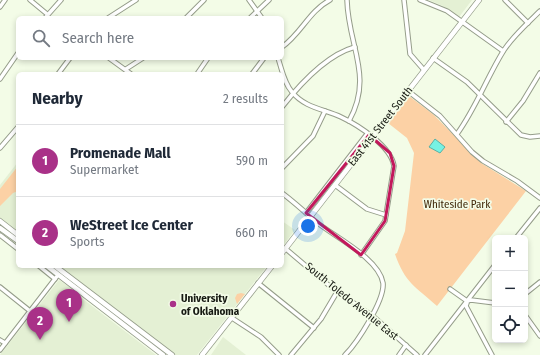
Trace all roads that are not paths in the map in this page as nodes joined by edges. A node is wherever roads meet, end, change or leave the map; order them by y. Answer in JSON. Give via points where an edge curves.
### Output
{"nodes":[{"id":1,"x":5,"y":0,"type":"edge"},
{"id":2,"x":30,"y":0,"type":"edge"},
{"id":3,"x":61,"y":0,"type":"edge"},
{"id":4,"x":136,"y":0,"type":"edge"},
{"id":5,"x":204,"y":0,"type":"edge"},
{"id":6,"x":249,"y":0,"type":"edge"},
{"id":7,"x":269,"y":0,"type":"edge"},
{"id":8,"x":330,"y":0,"type":"edge"},
{"id":9,"x":347,"y":0,"type":"edge"},
{"id":10,"x":404,"y":0,"type":"edge"},
{"id":11,"x":420,"y":0,"type":"edge"},
{"id":12,"x":479,"y":0,"type":"edge"},
{"id":13,"x":505,"y":0,"type":"edge"},
{"id":14,"x":0,"y":7,"type":"edge"},
{"id":15,"x":258,"y":11,"type":"junction"},
{"id":16,"x":540,"y":11,"type":"edge"},
{"id":17,"x":46,"y":16,"type":"edge"},
{"id":18,"x":111,"y":16,"type":"edge"},
{"id":19,"x":188,"y":16,"type":"edge"},
{"id":20,"x":252,"y":16,"type":"edge"},
{"id":21,"x":261,"y":16,"type":"edge"},
{"id":22,"x":462,"y":22,"type":"junction"},
{"id":23,"x":528,"y":23,"type":"junction"},
{"id":24,"x":284,"y":45,"type":"edge"},
{"id":25,"x":355,"y":47,"type":"junction"},
{"id":26,"x":503,"y":51,"type":"junction"},
{"id":27,"x":16,"y":56,"type":"edge"},
{"id":28,"x":433,"y":58,"type":"junction"},
{"id":29,"x":68,"y":60,"type":"edge"},
{"id":30,"x":112,"y":60,"type":"edge"},
{"id":31,"x":140,"y":60,"type":"edge"},
{"id":32,"x":207,"y":60,"type":"edge"},
{"id":33,"x":262,"y":60,"type":"edge"},
{"id":34,"x":279,"y":60,"type":"edge"},
{"id":35,"x":126,"y":69,"type":"junction"},
{"id":36,"x":424,"y":70,"type":"junction"},
{"id":37,"x":60,"y":72,"type":"edge"},
{"id":38,"x":129,"y":72,"type":"edge"},
{"id":39,"x":198,"y":72,"type":"edge"},
{"id":40,"x":254,"y":72,"type":"edge"},
{"id":41,"x":282,"y":72,"type":"edge"},
{"id":42,"x":540,"y":73,"type":"edge"},
{"id":43,"x":284,"y":77,"type":"edge"},
{"id":44,"x":0,"y":79,"type":"edge"},
{"id":45,"x":408,"y":91,"type":"junction"},
{"id":46,"x":293,"y":93,"type":"junction"},
{"id":47,"x":480,"y":95,"type":"junction"},
{"id":48,"x":284,"y":104,"type":"edge"},
{"id":49,"x":325,"y":111,"type":"junction"},
{"id":50,"x":349,"y":121,"type":"junction"},
{"id":51,"x":506,"y":122,"type":"junction"},
{"id":52,"x":16,"y":129,"type":"edge"},
{"id":53,"x":367,"y":134,"type":"junction"},
{"id":54,"x":457,"y":134,"type":"junction"},
{"id":55,"x":540,"y":136,"type":"edge"},
{"id":56,"x":372,"y":138,"type":"junction"},
{"id":57,"x":0,"y":148,"type":"edge"},
{"id":58,"x":284,"y":166,"type":"edge"},
{"id":59,"x":335,"y":185,"type":"junction"},
{"id":60,"x":284,"y":195,"type":"edge"},
{"id":61,"x":540,"y":198,"type":"edge"},
{"id":62,"x":540,"y":208,"type":"edge"},
{"id":63,"x":306,"y":213,"type":"junction"},
{"id":64,"x":386,"y":215,"type":"junction"},
{"id":65,"x":310,"y":217,"type":"junction"},
{"id":66,"x":0,"y":221,"type":"edge"},
{"id":67,"x":0,"y":228,"type":"edge"},
{"id":68,"x":16,"y":233,"type":"edge"},
{"id":69,"x":518,"y":235,"type":"edge"},
{"id":70,"x":0,"y":236,"type":"edge"},
{"id":71,"x":16,"y":240,"type":"edge"},
{"id":72,"x":16,"y":248,"type":"edge"},
{"id":73,"x":286,"y":248,"type":"junction"},
{"id":74,"x":284,"y":250,"type":"edge"},
{"id":75,"x":361,"y":254,"type":"junction"},
{"id":76,"x":42,"y":268,"type":"edge"},
{"id":77,"x":51,"y":268,"type":"edge"},
{"id":78,"x":56,"y":268,"type":"edge"},
{"id":79,"x":270,"y":268,"type":"edge"},
{"id":80,"x":492,"y":269,"type":"edge"},
{"id":81,"x":60,"y":273,"type":"junction"},
{"id":82,"x":55,"y":279,"type":"junction"},
{"id":83,"x":540,"y":282,"type":"edge"},
{"id":84,"x":258,"y":283,"type":"junction"},
{"id":85,"x":0,"y":287,"type":"edge"},
{"id":86,"x":450,"y":289,"type":"dead end"},
{"id":87,"x":337,"y":292,"type":"junction"},
{"id":88,"x":528,"y":292,"type":"edge"},
{"id":89,"x":467,"y":302,"type":"junction"},
{"id":90,"x":492,"y":303,"type":"edge"},
{"id":91,"x":30,"y":311,"type":"junction"},
{"id":92,"x":371,"y":315,"type":"junction"},
{"id":93,"x":232,"y":318,"type":"junction"},
{"id":94,"x":528,"y":319,"type":"edge"},
{"id":95,"x":127,"y":328,"type":"junction"},
{"id":96,"x":314,"y":328,"type":"junction"},
{"id":97,"x":136,"y":329,"type":"junction"},
{"id":98,"x":540,"y":336,"type":"edge"},
{"id":99,"x":0,"y":340,"type":"edge"},
{"id":100,"x":5,"y":344,"type":"junction"},
{"id":101,"x":406,"y":345,"type":"junction"},
{"id":102,"x":0,"y":350,"type":"edge"},
{"id":103,"x":204,"y":354,"type":"edge"},
{"id":104,"x":163,"y":355,"type":"edge"},
{"id":105,"x":172,"y":355,"type":"edge"},
{"id":106,"x":279,"y":355,"type":"edge"},
{"id":107,"x":291,"y":355,"type":"edge"},
{"id":108,"x":345,"y":355,"type":"edge"},
{"id":109,"x":399,"y":355,"type":"edge"},
{"id":110,"x":417,"y":355,"type":"edge"},
{"id":111,"x":425,"y":355,"type":"edge"},
{"id":112,"x":492,"y":355,"type":"edge"}],
"edges":[{"from":1,"to":14,"type":"street"},
{"from":2,"to":17,"type":"street"},
{"from":3,"to":17,"type":"street"},
{"from":4,"to":18,"type":"street"},
{"from":5,"to":19,"type":"street"},
{"from":6,"to":15,"type":"street"},
{"from":7,"to":15,"type":"street"},
{"from":8,"to":24,"type":"street","via":[[313,12],[293,38]]},
{"from":9,"to":25,"type":"street"},
{"from":10,"to":36,"type":"street","via":[[410,54]]},
{"from":11,"to":22,"type":"street","via":[[440,8]]},
{"from":12,"to":22,"type":"main road","name":"East 41st Street South"},
{"from":13,"to":23,"type":"street"},
{"from":15,"to":20,"type":"street"},
{"from":15,"to":21,"type":"street"},
{"from":16,"to":23,"type":"street"},
{"from":22,"to":26,"type":"street"},
{"from":22,"to":28,"type":"main road","name":"East 41st Street South"},
{"from":23,"to":26,"type":"street"},
{"from":25,"to":46,"type":"street","via":[[335,54]]},
{"from":25,"to":50,"type":"street","via":[[360,71],[360,94]]},
{"from":26,"to":47,"type":"street"},
{"from":27,"to":44,"type":"street"},
{"from":28,"to":36,"type":"main road","name":"East 41st Street South"},
{"from":28,"to":47,"type":"street","via":[[458,75]]},
{"from":29,"to":37,"type":"street"},
{"from":30,"to":35,"type":"street"},
{"from":31,"to":35,"type":"street"},
{"from":32,"to":39,"type":"street"},
{"from":33,"to":40,"type":"street"},
{"from":34,"to":41,"type":"street"},
{"from":35,"to":38,"type":"street"},
{"from":36,"to":45,"type":"main road","name":"East 41st Street South"},
{"from":42,"to":51,"type":"street"},
{"from":43,"to":46,"type":"street"},
{"from":45,"to":54,"type":"street","via":[[440,116]]},
{"from":45,"to":56,"type":"main road","name":"East 41st Street South"},
{"from":46,"to":48,"type":"street"},
{"from":46,"to":49,"type":"street","via":[[306,104]]},
{"from":47,"to":51,"type":"street"},
{"from":47,"to":54,"type":"street"},
{"from":49,"to":50,"type":"street"},
{"from":49,"to":58,"type":"street","via":[[313,136]]},
{"from":50,"to":53,"type":"street"},
{"from":51,"to":55,"type":"street","via":[[521,135]]},
{"from":52,"to":57,"type":"street"},
{"from":53,"to":56,"type":"street"},
{"from":53,"to":63,"type":"street","name":"East 41st Street South"},
{"from":54,"to":61,"type":"street","via":[[483,161]]},
{"from":56,"to":59,"type":"main road","name":"East 41st Street South"},
{"from":56,"to":64,"type":"street","via":[[390,153],[393,162]]},
{"from":59,"to":64,"type":"street","via":[[367,209]]},
{"from":59,"to":65,"type":"main road","name":"East 41st Street South"},
{"from":60,"to":63,"type":"street"},
{"from":62,"to":69,"type":"street"},
{"from":63,"to":65,"type":"street"},
{"from":64,"to":75,"type":"street","via":[[380,230]]},
{"from":65,"to":73,"type":"main road","name":"East 41st Street South"},
{"from":65,"to":75,"type":"street"},
{"from":66,"to":68,"type":"main road"},
{"from":67,"to":71,"type":"main road"},
{"from":70,"to":72,"type":"street"},
{"from":73,"to":74,"type":"main road","name":"East 41st Street South"},
{"from":73,"to":87,"type":"street","name":"South Toledo Avenue East"},
{"from":75,"to":92,"type":"street","via":[[380,275],[383,284],[381,296]]},
{"from":76,"to":82,"type":"street"},
{"from":77,"to":81,"type":"main road"},
{"from":78,"to":81,"type":"main road"},
{"from":79,"to":84,"type":"main road"},
{"from":80,"to":89,"type":"street"},
{"from":81,"to":82,"type":"street"},
{"from":81,"to":95,"type":"main road"},
{"from":81,"to":97,"type":"main road"},
{"from":82,"to":91,"type":"street"},
{"from":83,"to":88,"type":"street"},
{"from":84,"to":93,"type":"main road"},
{"from":84,"to":96,"type":"street"},
{"from":85,"to":91,"type":"street"},
{"from":86,"to":89,"type":"street"},
{"from":87,"to":92,"type":"street","name":"South Toledo Avenue East"},
{"from":87,"to":96,"type":"street"},
{"from":89,"to":90,"type":"street","via":[[471,300]]},
{"from":89,"to":111,"type":"street"},
{"from":89,"to":112,"type":"street","via":[[466,306]]},
{"from":91,"to":100,"type":"street"},
{"from":92,"to":101,"type":"street","name":"South Toledo Avenue East"},
{"from":92,"to":108,"type":"street","via":[[359,338]]},
{"from":93,"to":103,"type":"main road"},
{"from":93,"to":106,"type":"street","via":[[261,337]]},
{"from":94,"to":98,"type":"street"},
{"from":95,"to":97,"type":"main road"},
{"from":95,"to":104,"type":"main road"},
{"from":96,"to":107,"type":"street"},
{"from":97,"to":105,"type":"main road"},
{"from":99,"to":100,"type":"street"},
{"from":100,"to":102,"type":"street"},
{"from":101,"to":109,"type":"street"},
{"from":101,"to":110,"type":"street","name":"South Toledo Avenue East"}]}
